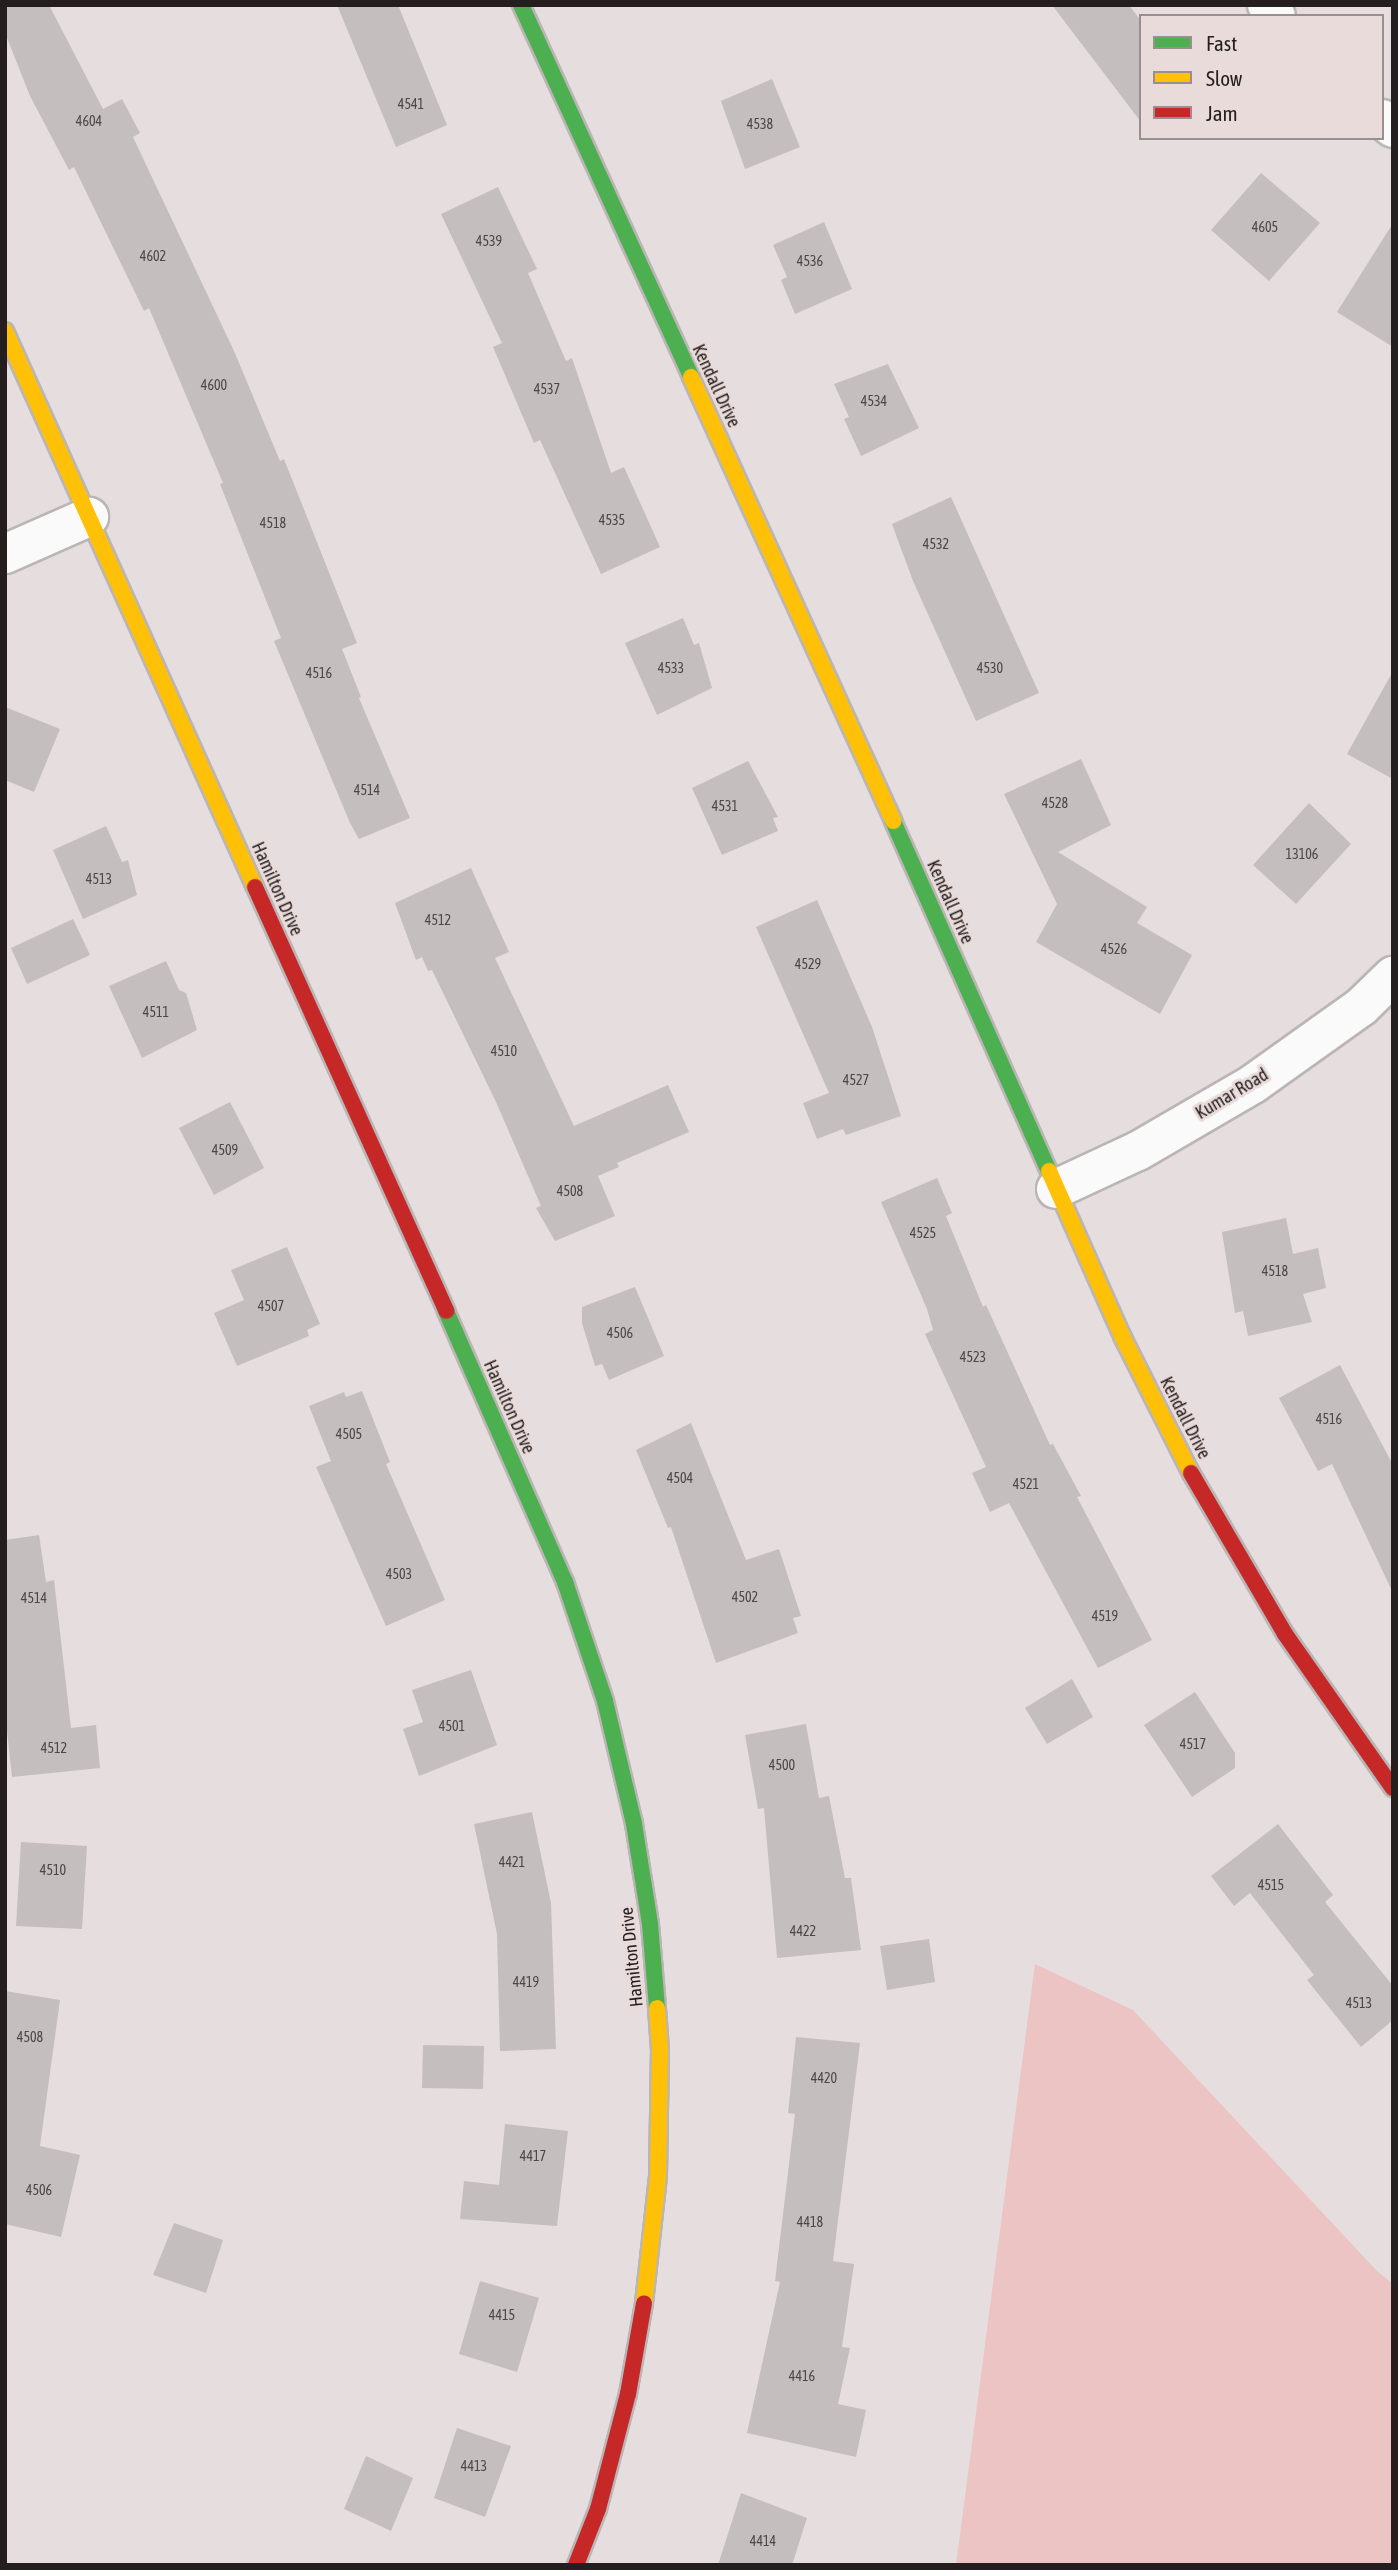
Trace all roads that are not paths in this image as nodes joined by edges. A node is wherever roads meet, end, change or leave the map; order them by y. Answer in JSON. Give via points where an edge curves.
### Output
{"nodes":[{"id":1,"x":521,"y":5,"type":"edge"},
{"id":2,"x":5,"y":331,"type":"edge"},
{"id":3,"x":89,"y":517,"type":"junction"},
{"id":4,"x":5,"y":554,"type":"edge"},
{"id":5,"x":1393,"y":975,"type":"edge"},
{"id":6,"x":1056,"y":1189,"type":"junction"},
{"id":7,"x":1393,"y":1788,"type":"edge"},
{"id":8,"x":576,"y":2565,"type":"edge"}],
"edges":[{"from":1,"to":6,"type":"street","name":"Kendall Drive"},
{"from":2,"to":3,"type":"street","name":"Hamilton Drive"},
{"from":3,"to":4,"type":"street"},
{"from":3,"to":8,"type":"street","name":"Hamilton Drive","via":[[565,1582],[605,1701],[634,1824],[650,1924],[660,2050],[658,2176],[645,2300],[628,2394],[597,2509]]},
{"from":5,"to":6,"type":"street","name":"Kumar Road","via":[[1361,1007],[1253,1084],[1138,1151]]},
{"from":6,"to":7,"type":"street","name":"Kendall Drive","via":[[1190,1472],[1285,1634]]}]}
